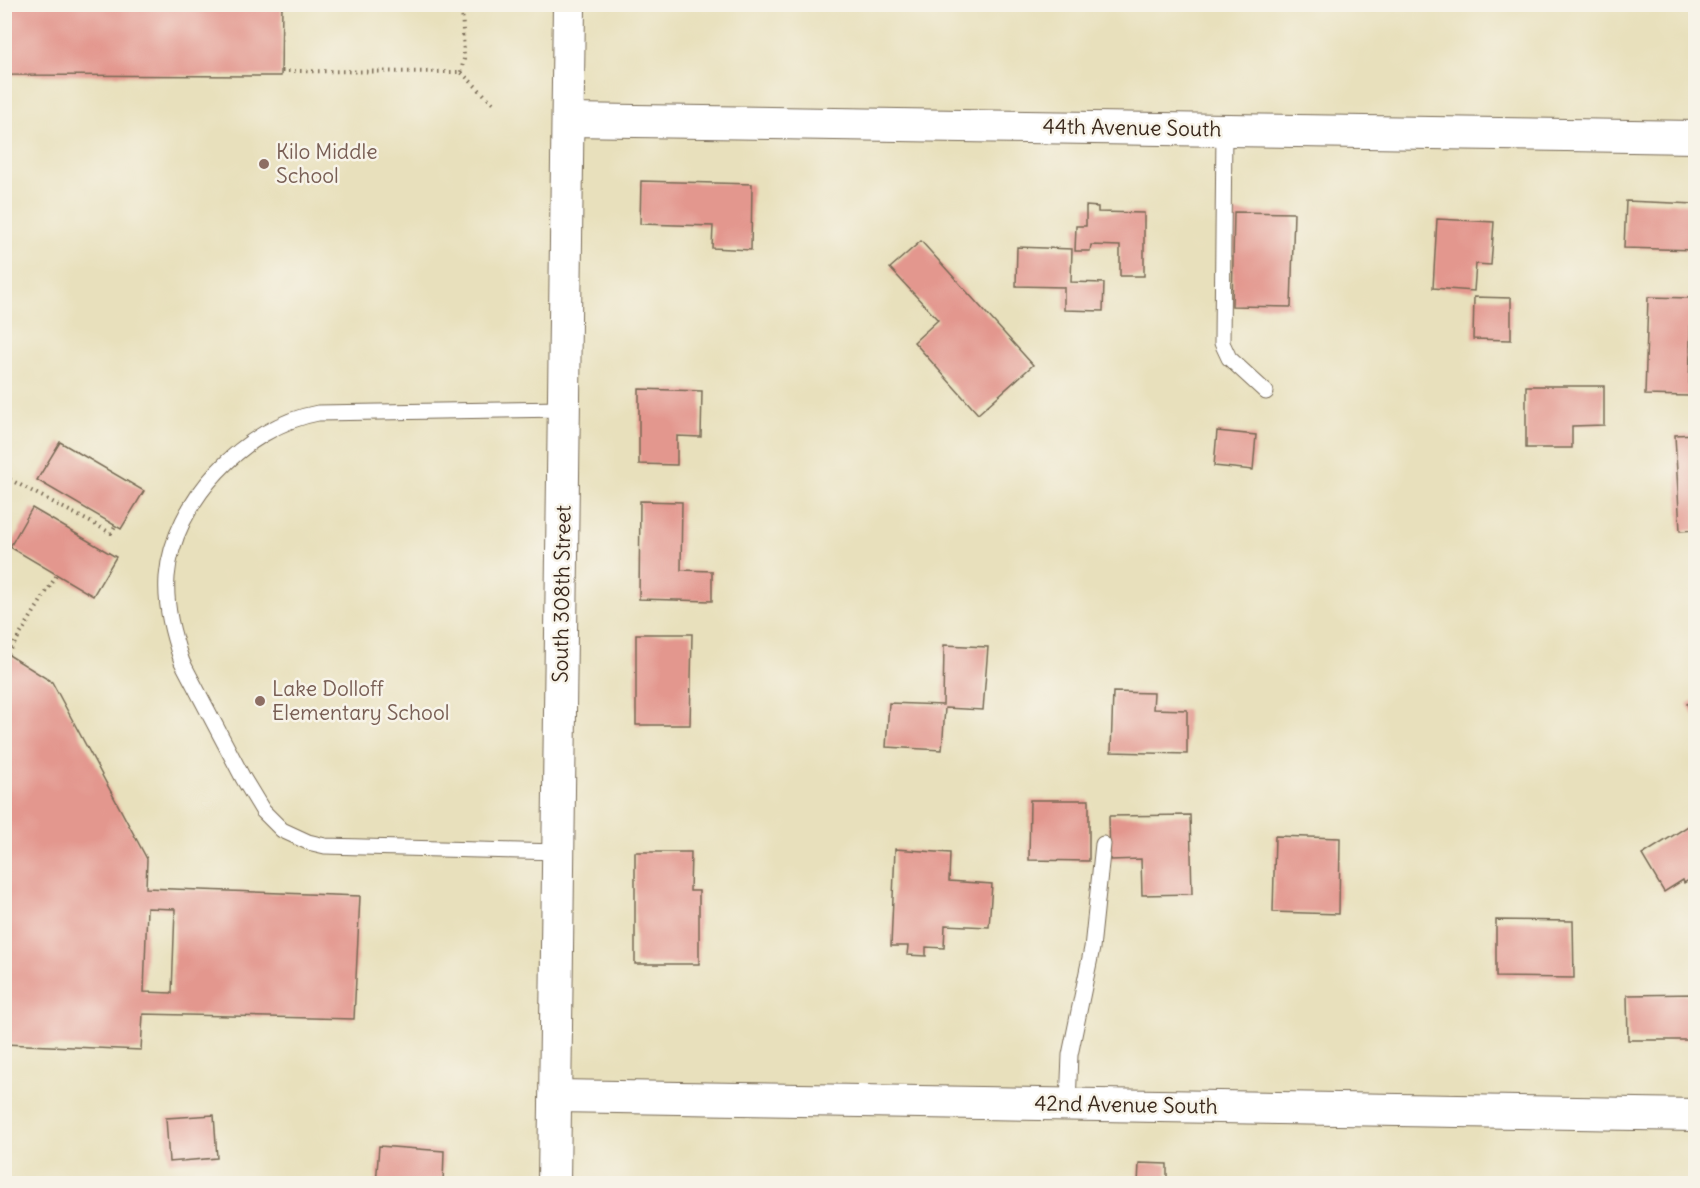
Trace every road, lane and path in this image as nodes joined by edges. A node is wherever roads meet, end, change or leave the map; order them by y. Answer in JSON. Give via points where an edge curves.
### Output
{"nodes":[{"id":1,"x":462,"y":4,"type":"edge"},
{"id":2,"x":569,"y":4,"type":"edge"},
{"id":3,"x":282,"y":71,"type":"dead end"},
{"id":4,"x":461,"y":72,"type":"junction"},
{"id":5,"x":496,"y":106,"type":"dead end"},
{"id":6,"x":568,"y":120,"type":"junction"},
{"id":7,"x":1224,"y":129,"type":"junction"},
{"id":8,"x":1695,"y":137,"type":"edge"},
{"id":9,"x":1266,"y":392,"type":"dead end"},
{"id":10,"x":564,"y":409,"type":"junction"},
{"id":11,"x":4,"y":478,"type":"edge"},
{"id":12,"x":115,"y":525,"type":"dead end"},
{"id":13,"x":57,"y":574,"type":"dead end"},
{"id":14,"x":8,"y":654,"type":"dead end"},
{"id":15,"x":1103,"y":844,"type":"dead end"},
{"id":16,"x":559,"y":852,"type":"junction"},
{"id":17,"x":556,"y":1096,"type":"junction"},
{"id":18,"x":1068,"y":1104,"type":"junction"},
{"id":19,"x":1695,"y":1115,"type":"edge"},
{"id":20,"x":554,"y":1184,"type":"edge"}],
"edges":[{"from":1,"to":4,"type":"path"},
{"from":2,"to":6,"type":"street","name":"South 308th Street"},
{"from":3,"to":4,"type":"path"},
{"from":4,"to":5,"type":"path"},
{"from":6,"to":7,"type":"street","name":"44th Avenue South"},
{"from":6,"to":10,"type":"street","name":"South 308th Street"},
{"from":7,"to":8,"type":"street","name":"44th Avenue South"},
{"from":7,"to":9,"type":"lane","via":[[1222,343],[1229,358]]},
{"from":10,"to":16,"type":"street","name":"South 308th Street"},
{"from":10,"to":16,"type":"lane","via":[[318,413],[284,422],[232,458],[196,498],[174,541],[167,576],[174,640],[182,662],[251,793],[282,830],[325,846]]},
{"from":11,"to":12,"type":"path","via":[[111,533]]},
{"from":13,"to":14,"type":"path"},
{"from":15,"to":18,"type":"lane","via":[[1092,948],[1070,1055]]},
{"from":16,"to":17,"type":"street","name":"South 308th Street"},
{"from":17,"to":18,"type":"street","name":"42nd Avenue South"},
{"from":17,"to":20,"type":"street","name":"South 308th Street"},
{"from":18,"to":19,"type":"street","name":"42nd Avenue South"}]}
